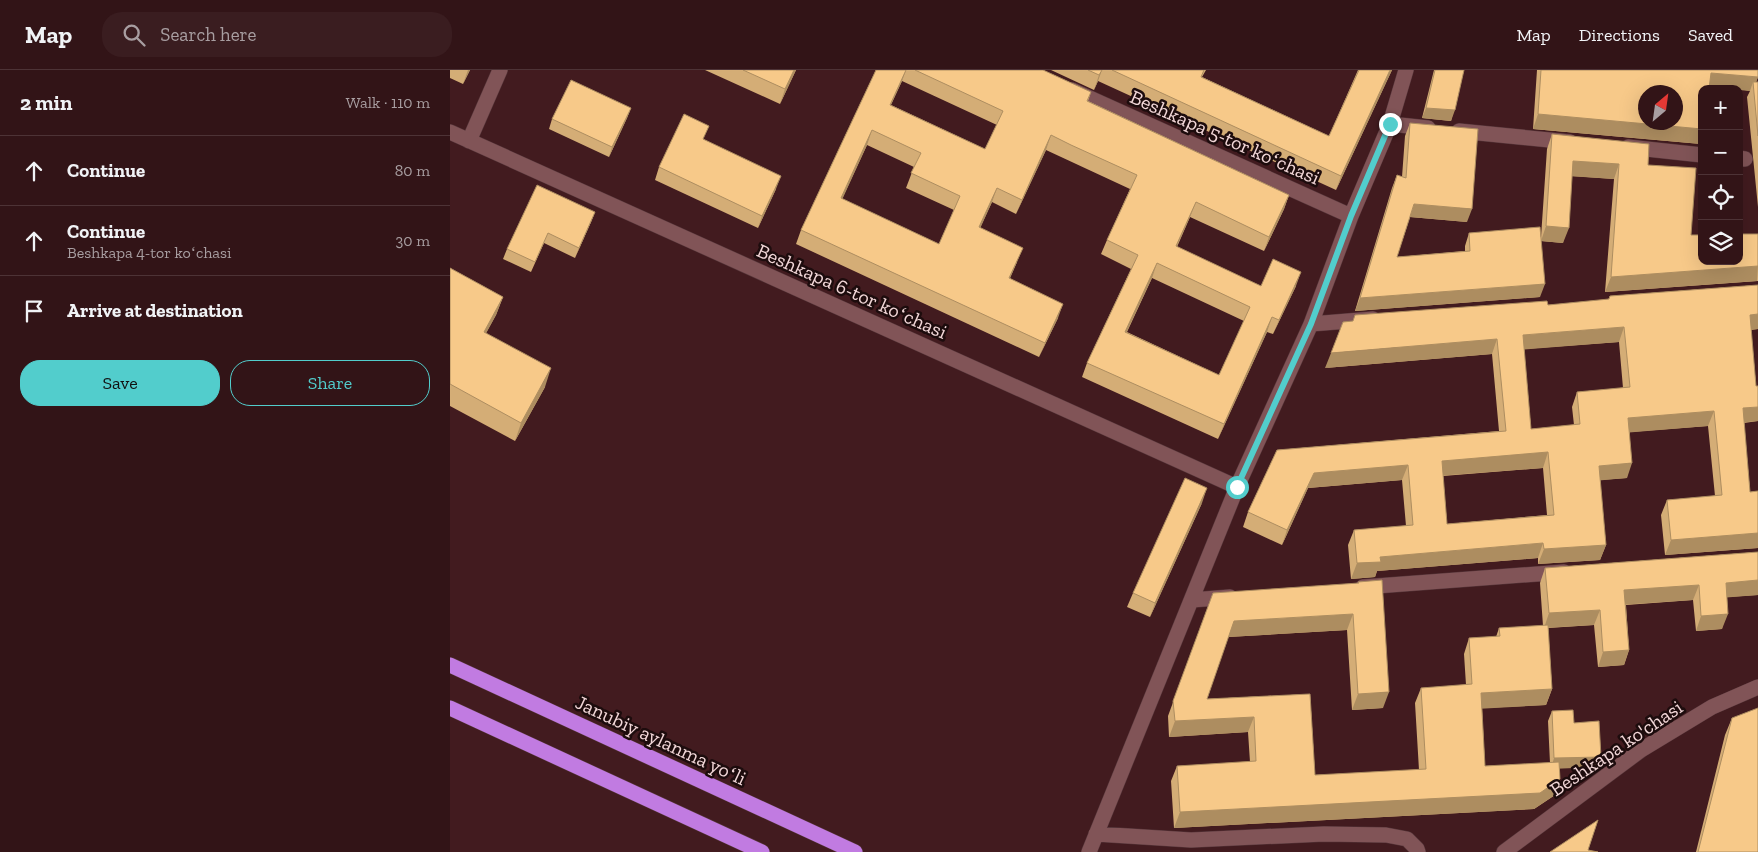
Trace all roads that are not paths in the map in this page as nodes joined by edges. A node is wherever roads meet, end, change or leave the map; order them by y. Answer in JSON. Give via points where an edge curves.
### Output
{"nodes":[{"id":1,"x":500,"y":70,"type":"edge"},
{"id":2,"x":1406,"y":70,"type":"edge"},
{"id":3,"x":1055,"y":82,"type":"edge"},
{"id":4,"x":1390,"y":124,"type":"junction"},
{"id":5,"x":450,"y":132,"type":"edge"},
{"id":6,"x":469,"y":141,"type":"junction"},
{"id":7,"x":1585,"y":143,"type":"edge"},
{"id":8,"x":1614,"y":146,"type":"edge"},
{"id":9,"x":1698,"y":155,"type":"edge"},
{"id":10,"x":1351,"y":216,"type":"junction"},
{"id":11,"x":1390,"y":318,"type":"edge"},
{"id":12,"x":1311,"y":324,"type":"junction"},
{"id":13,"x":1237,"y":487,"type":"junction"},
{"id":14,"x":1577,"y":571,"type":"edge"},
{"id":15,"x":1350,"y":588,"type":"edge"},
{"id":16,"x":1241,"y":596,"type":"edge"},
{"id":17,"x":1192,"y":600,"type":"junction"},
{"id":18,"x":450,"y":665,"type":"edge"},
{"id":19,"x":1758,"y":688,"type":"edge"},
{"id":20,"x":450,"y":708,"type":"edge"},
{"id":21,"x":1096,"y":834,"type":"junction"},
{"id":22,"x":762,"y":852,"type":"edge"},
{"id":23,"x":855,"y":852,"type":"edge"},
{"id":24,"x":1089,"y":852,"type":"edge"},
{"id":25,"x":1418,"y":852,"type":"edge"},
{"id":26,"x":1504,"y":852,"type":"edge"}],
"edges":[{"from":1,"to":6,"type":"street"},
{"from":2,"to":4,"type":"street"},
{"from":3,"to":10,"type":"street","name":"Beshkapa 5-tor koʻchasi"},
{"from":4,"to":7,"type":"street"},
{"from":4,"to":10,"type":"street"},
{"from":5,"to":6,"type":"street","name":"Beshkapa 6-tor koʻchasi"},
{"from":6,"to":13,"type":"street","name":"Beshkapa 6-tor koʻchasi"},
{"from":8,"to":9,"type":"street"},
{"from":10,"to":12,"type":"street"},
{"from":11,"to":12,"type":"street"},
{"from":12,"to":13,"type":"street"},
{"from":13,"to":17,"type":"street"},
{"from":14,"to":15,"type":"street"},
{"from":16,"to":17,"type":"street"},
{"from":17,"to":21,"type":"street"},
{"from":18,"to":23,"type":"highway","name":"Janubiy aylanma yoʻli"},
{"from":19,"to":26,"type":"street","name":"Beshkapa ko'chasi","via":[[1712,707],[1641,750]]},
{"from":20,"to":22,"type":"highway"},
{"from":21,"to":24,"type":"street"},
{"from":21,"to":25,"type":"street","via":[[1191,840],[1324,834],[1386,835],[1407,839]]}]}
